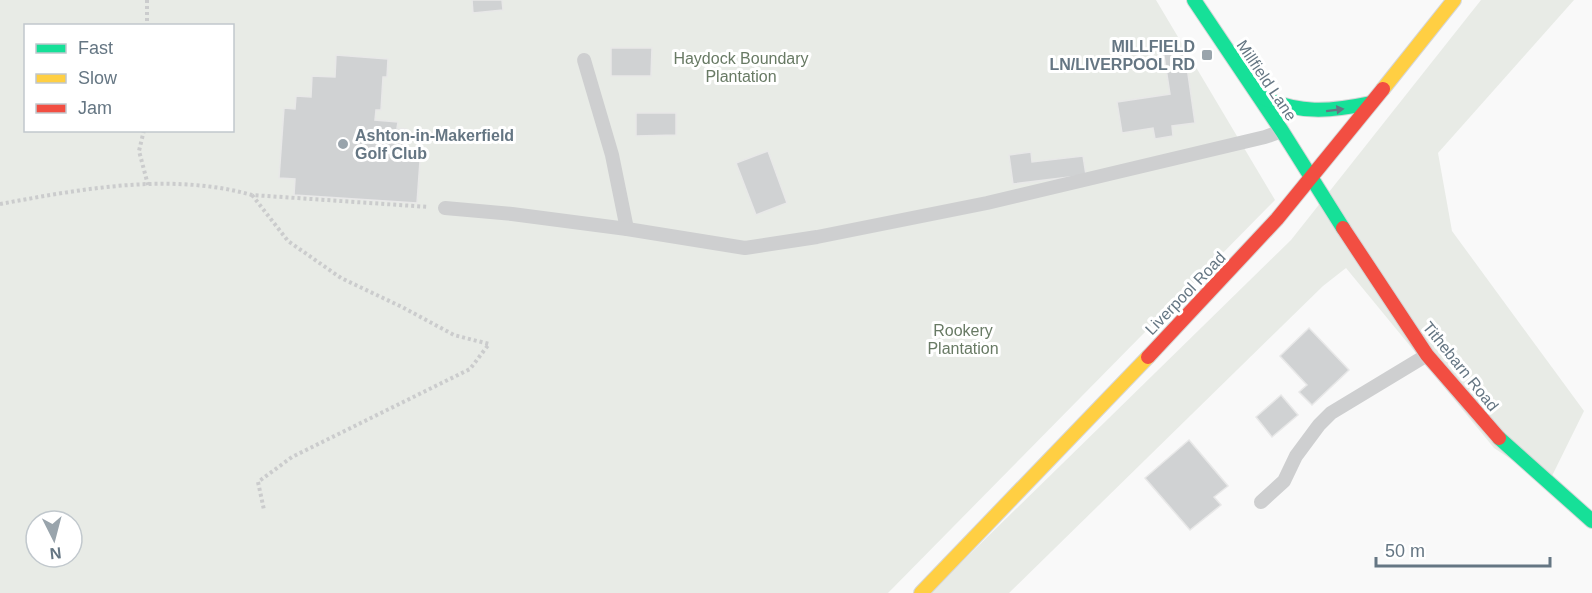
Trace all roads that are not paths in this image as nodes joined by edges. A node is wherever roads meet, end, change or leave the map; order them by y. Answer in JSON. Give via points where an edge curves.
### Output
{"nodes":[{"id":1,"x":1194,"y":0,"type":"edge"},
{"id":2,"x":1454,"y":0,"type":"edge"},
{"id":3,"x":584,"y":60,"type":"dead end"},
{"id":4,"x":1259,"y":96,"type":"junction"},
{"id":5,"x":1371,"y":103,"type":"junction"},
{"id":6,"x":1282,"y":131,"type":"junction"},
{"id":7,"x":1311,"y":179,"type":"junction"},
{"id":8,"x":445,"y":208,"type":"road end"},
{"id":9,"x":627,"y":229,"type":"junction"},
{"id":10,"x":1427,"y":355,"type":"junction"},
{"id":11,"x":1261,"y":502,"type":"dead end"},
{"id":12,"x":1592,"y":521,"type":"edge"},
{"id":13,"x":921,"y":593,"type":"edge"}],
"edges":[{"from":1,"to":4,"type":"main road","name":"Millfield Lane"},
{"from":2,"to":5,"type":"main road","name":"Liverpool Road"},
{"from":3,"to":9,"type":"lane","via":[[612,155]]},
{"from":4,"to":5,"type":"main road","one_way":true,"via":[[1284,107],[1312,112]]},
{"from":4,"to":6,"type":"main road","name":"Millfield Lane"},
{"from":5,"to":7,"type":"main road","name":"Liverpool Road"},
{"from":6,"to":7,"type":"main road","name":"Millfield Lane"},
{"from":6,"to":9,"type":"lane","via":[[987,202],[745,249]]},
{"from":7,"to":10,"type":"main road","name":"Tithebarn Road"},
{"from":7,"to":13,"type":"main road","name":"Liverpool Road","via":[[1251,248]]},
{"from":8,"to":9,"type":"lane"},
{"from":10,"to":11,"type":"lane","via":[[1331,413],[1296,456],[1284,481]]},
{"from":10,"to":12,"type":"main road","name":"Tithebarn Road","via":[[1497,436]]}]}
